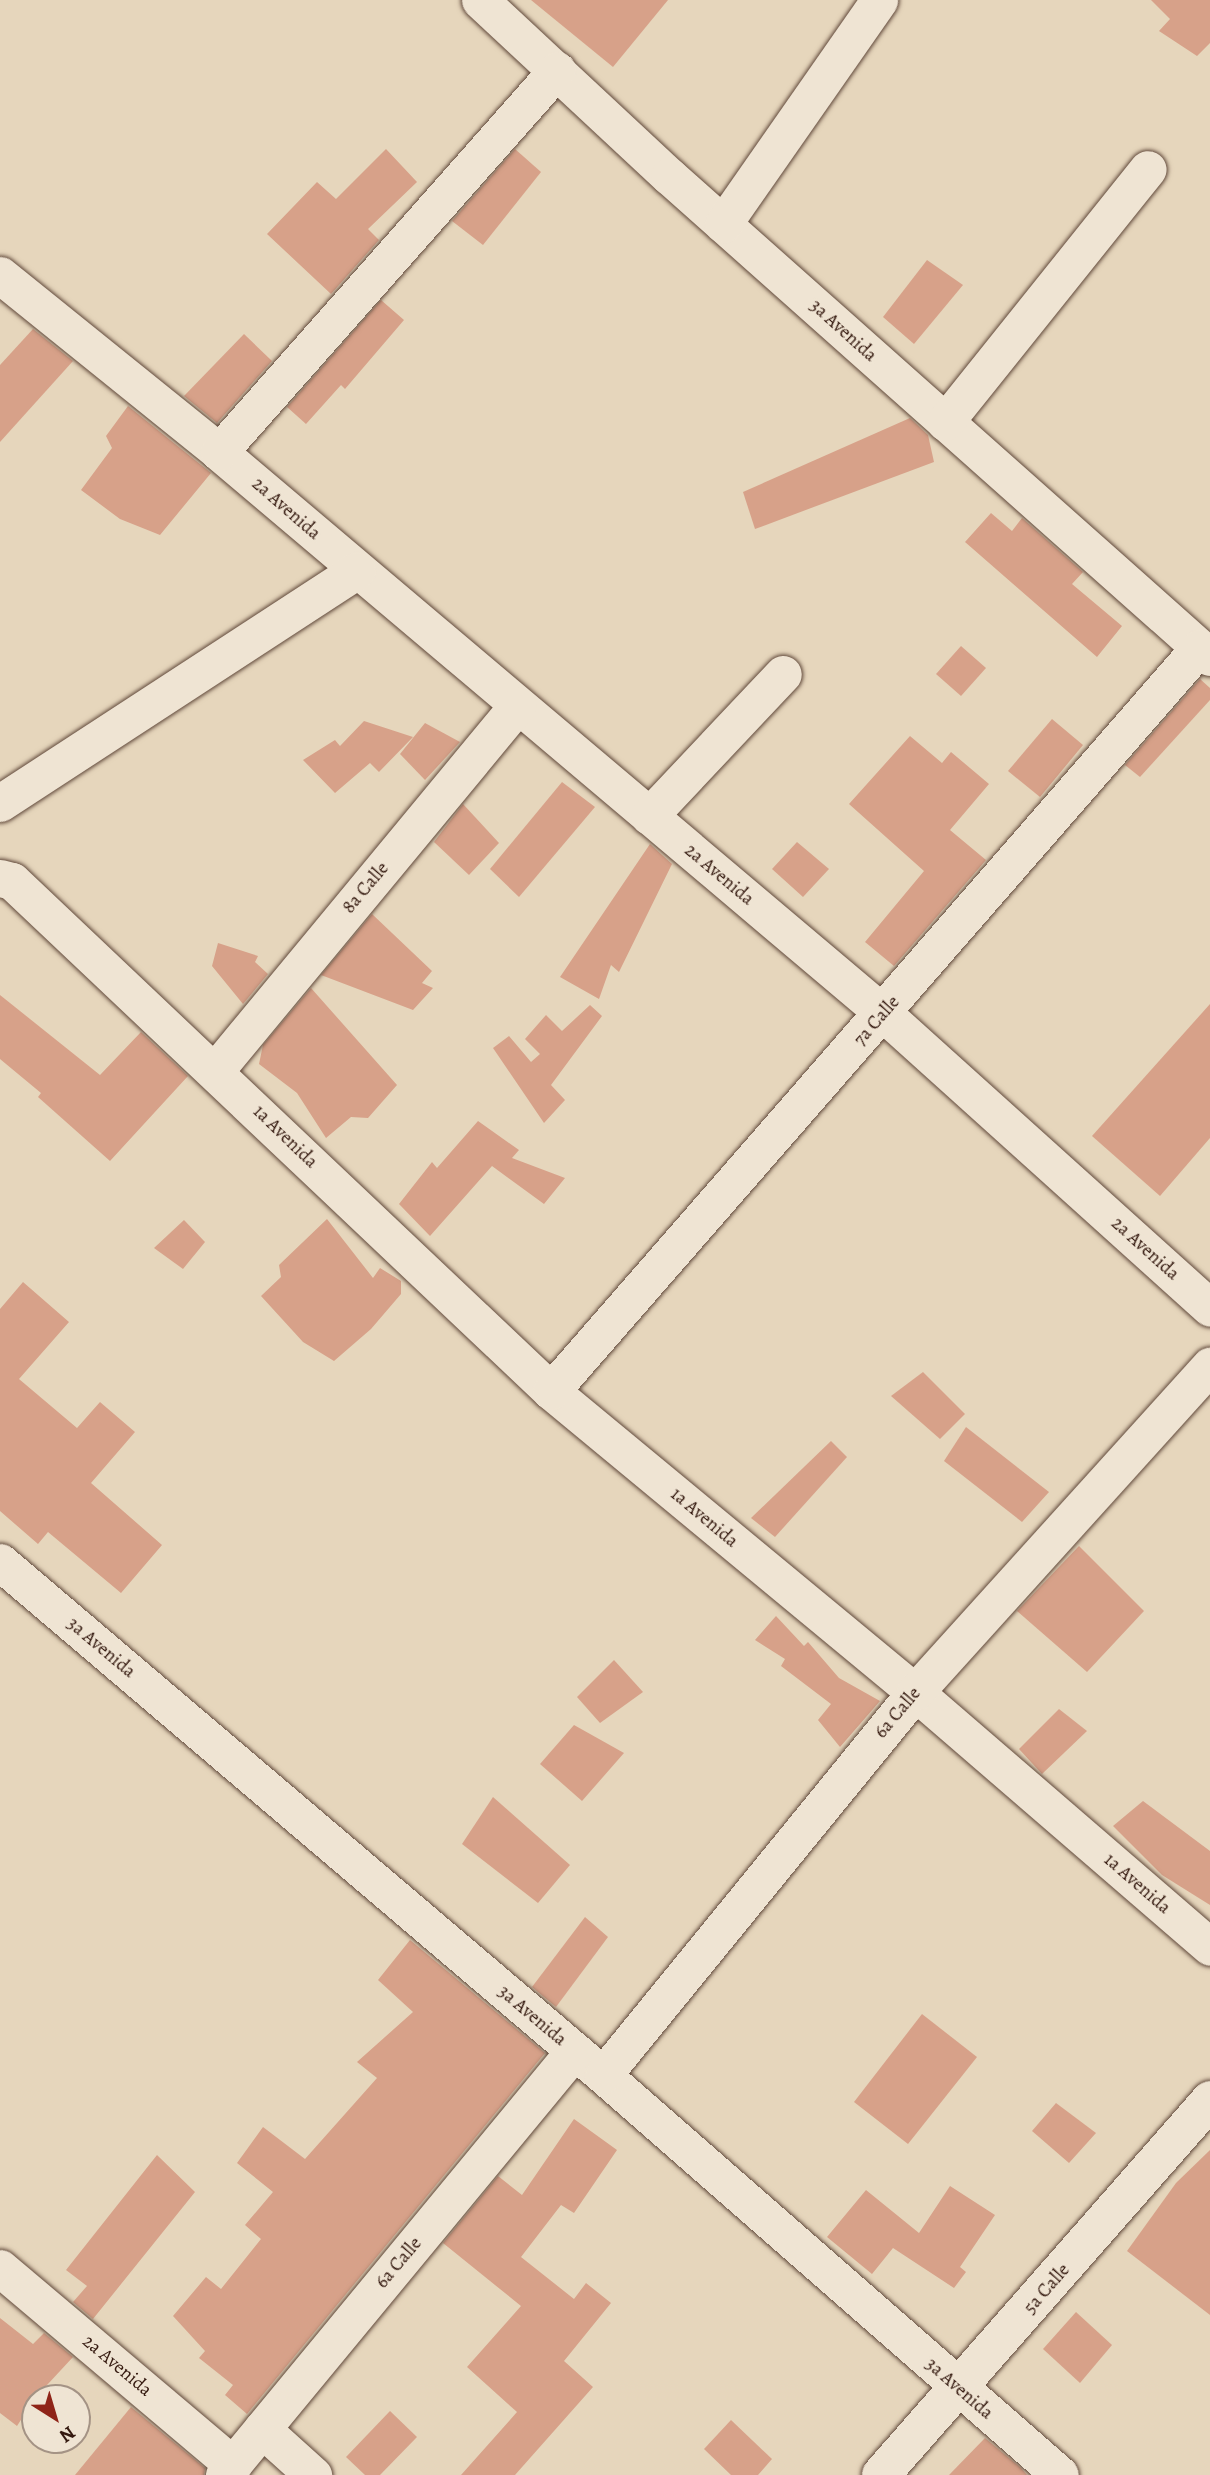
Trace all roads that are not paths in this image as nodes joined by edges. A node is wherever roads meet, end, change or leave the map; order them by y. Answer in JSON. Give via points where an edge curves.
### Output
{"nodes":[{"id":1,"x":480,"y":0,"type":"edge"},
{"id":2,"x":879,"y":0,"type":"edge"},
{"id":3,"x":557,"y":70,"type":"junction"},
{"id":4,"x":1149,"y":169,"type":"dead end"},
{"id":5,"x":723,"y":224,"type":"junction"},
{"id":6,"x":3,"y":279,"type":"edge"},
{"id":7,"x":945,"y":422,"type":"junction"},
{"id":8,"x":219,"y":452,"type":"junction"},
{"id":9,"x":357,"y":570,"type":"junction"},
{"id":10,"x":1205,"y":653,"type":"edge"},
{"id":11,"x":783,"y":674,"type":"dead end"},
{"id":12,"x":517,"y":706,"type":"junction"},
{"id":13,"x":0,"y":803,"type":"edge"},
{"id":14,"x":649,"y":816,"type":"junction"},
{"id":15,"x":0,"y":878,"type":"edge"},
{"id":16,"x":884,"y":1014,"type":"junction"},
{"id":17,"x":215,"y":1071,"type":"junction"},
{"id":18,"x":1210,"y":1308,"type":"edge"},
{"id":19,"x":1210,"y":1366,"type":"edge"},
{"id":20,"x":551,"y":1391,"type":"junction"},
{"id":21,"x":0,"y":1562,"type":"edge"},
{"id":22,"x":915,"y":1692,"type":"junction"},
{"id":23,"x":1210,"y":1947,"type":"edge"},
{"id":24,"x":574,"y":2051,"type":"junction"},
{"id":25,"x":603,"y":2075,"type":"junction"},
{"id":26,"x":1210,"y":2100,"type":"edge"},
{"id":27,"x":0,"y":2268,"type":"edge"},
{"id":28,"x":959,"y":2389,"type":"junction"},
{"id":29,"x":262,"y":2429,"type":"junction"},
{"id":30,"x":229,"y":2470,"type":"edge"},
{"id":31,"x":313,"y":2475,"type":"edge"},
{"id":32,"x":881,"y":2475,"type":"edge"},
{"id":33,"x":1060,"y":2475,"type":"edge"}],
"edges":[{"from":1,"to":3,"type":"street","name":"3a Avenida"},
{"from":2,"to":5,"type":"street"},
{"from":3,"to":5,"type":"street","name":"3a Avenida"},
{"from":3,"to":8,"type":"street"},
{"from":4,"to":7,"type":"street"},
{"from":5,"to":7,"type":"street","name":"3a Avenida"},
{"from":6,"to":8,"type":"street","name":"2a Avenida"},
{"from":7,"to":10,"type":"street","name":"3a Avenida"},
{"from":8,"to":9,"type":"street","name":"2a Avenida"},
{"from":9,"to":12,"type":"street","name":"2a Avenida"},
{"from":9,"to":13,"type":"street"},
{"from":10,"to":16,"type":"street","name":"7a Calle"},
{"from":11,"to":14,"type":"street"},
{"from":12,"to":14,"type":"street","name":"2a Avenida"},
{"from":12,"to":17,"type":"street","name":"8a Calle"},
{"from":14,"to":16,"type":"street","name":"2a Avenida"},
{"from":15,"to":17,"type":"street","name":"1a Avenida","via":[[12,881]]},
{"from":16,"to":18,"type":"street","name":"2a Avenida"},
{"from":16,"to":20,"type":"street","name":"7a Calle"},
{"from":17,"to":20,"type":"street","name":"1a Avenida"},
{"from":19,"to":22,"type":"street","name":"6a Calle"},
{"from":20,"to":22,"type":"street","name":"1a Avenida"},
{"from":21,"to":24,"type":"street","name":"3a Avenida"},
{"from":22,"to":23,"type":"street","name":"1a Avenida"},
{"from":22,"to":25,"type":"street","name":"6a Calle"},
{"from":24,"to":25,"type":"street","name":"3a Avenida"},
{"from":24,"to":29,"type":"street","name":"6a Calle"},
{"from":25,"to":28,"type":"street","name":"3a Avenida"},
{"from":26,"to":28,"type":"street","name":"5a Calle"},
{"from":27,"to":30,"type":"street","name":"2a Avenida"},
{"from":28,"to":32,"type":"street","name":"5a Calle"},
{"from":28,"to":33,"type":"street","name":"3a Avenida"},
{"from":29,"to":30,"type":"street","name":"6a Calle"},
{"from":29,"to":31,"type":"street"}]}
